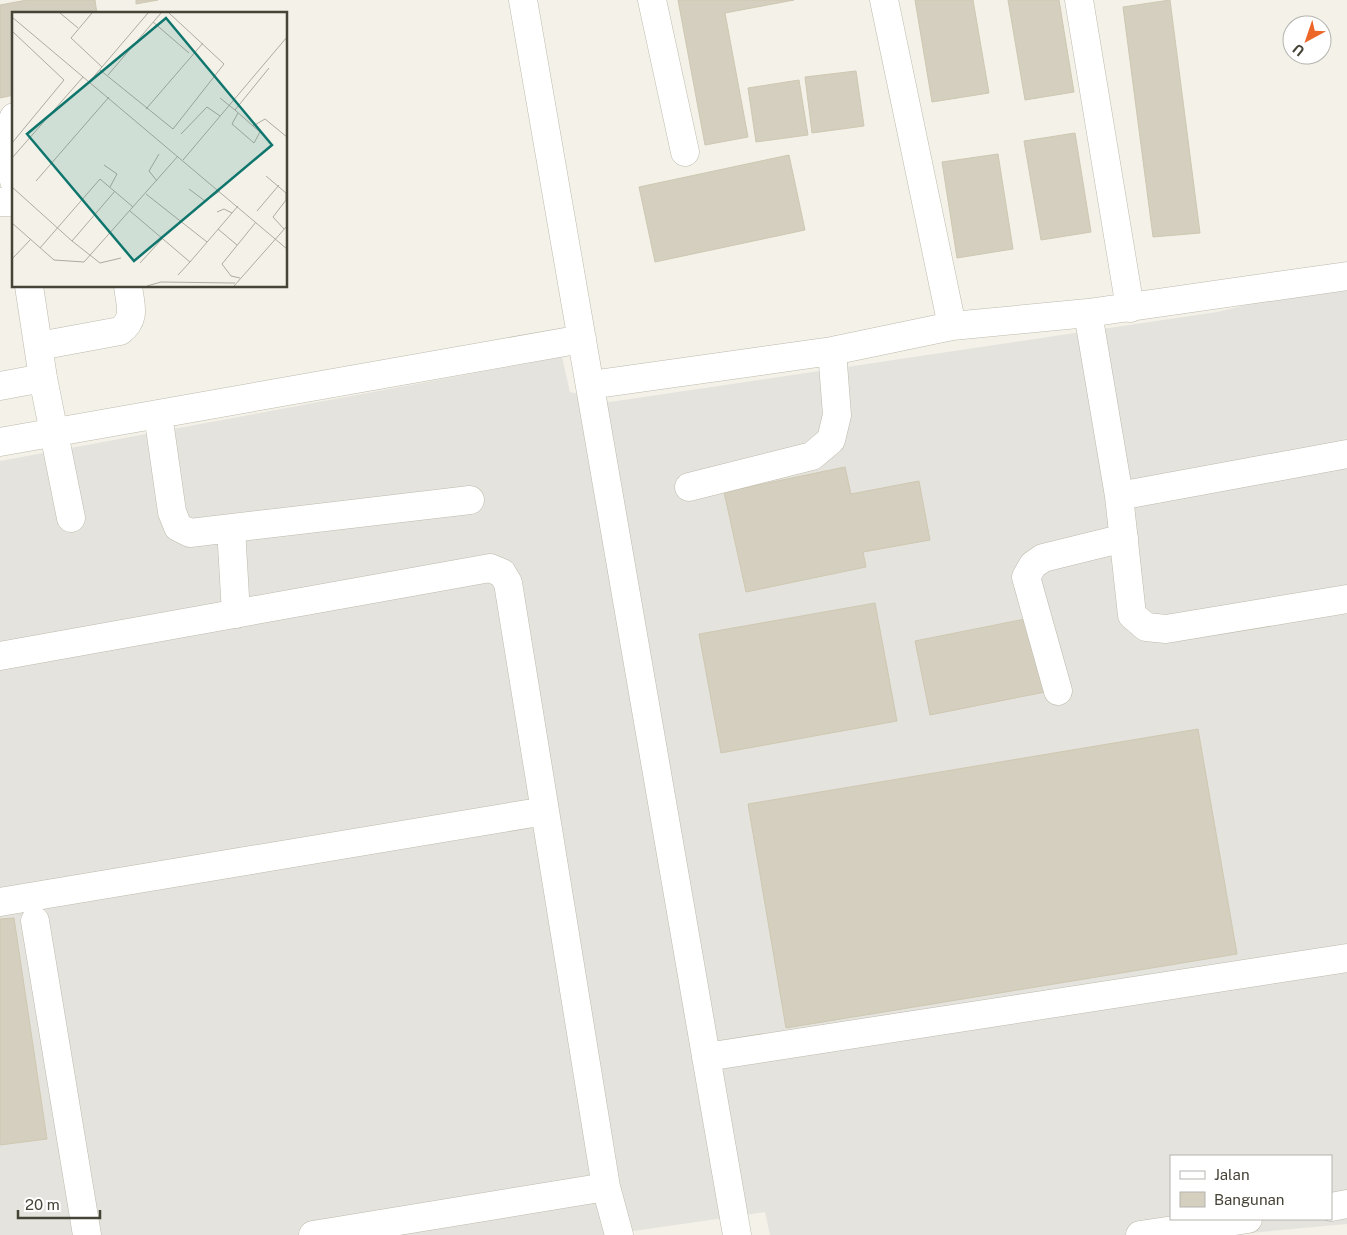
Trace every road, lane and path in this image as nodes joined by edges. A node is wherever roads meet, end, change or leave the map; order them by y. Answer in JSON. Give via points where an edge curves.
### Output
{"nodes":[{"id":1,"x":523,"y":0,"type":"edge"},
{"id":2,"x":652,"y":0,"type":"edge"},
{"id":3,"x":884,"y":0,"type":"edge"},
{"id":4,"x":1078,"y":0,"type":"edge"},
{"id":5,"x":12,"y":122,"type":"edge"},
{"id":6,"x":685,"y":152,"type":"dead end"},
{"id":7,"x":12,"y":165,"type":"edge"},
{"id":8,"x":1347,"y":276,"type":"edge"},
{"id":9,"x":29,"y":288,"type":"edge"},
{"id":10,"x":128,"y":288,"type":"edge"},
{"id":11,"x":1130,"y":308,"type":"junction"},
{"id":12,"x":1088,"y":313,"type":"junction"},
{"id":13,"x":952,"y":326,"type":"junction"},
{"id":14,"x":582,"y":339,"type":"junction"},
{"id":15,"x":38,"y":346,"type":"junction"},
{"id":16,"x":832,"y":350,"type":"junction"},
{"id":17,"x":43,"y":378,"type":"junction"},
{"id":18,"x":590,"y":385,"type":"junction"},
{"id":19,"x":0,"y":386,"type":"edge"},
{"id":20,"x":158,"y":414,"type":"junction"},
{"id":21,"x":53,"y":432,"type":"junction"},
{"id":22,"x":0,"y":442,"type":"edge"},
{"id":23,"x":1347,"y":454,"type":"edge"},
{"id":24,"x":689,"y":487,"type":"dead end"},
{"id":25,"x":1119,"y":496,"type":"junction"},
{"id":26,"x":470,"y":500,"type":"dead end"},
{"id":27,"x":71,"y":518,"type":"dead end"},
{"id":28,"x":231,"y":528,"type":"junction"},
{"id":29,"x":1124,"y":538,"type":"junction"},
{"id":30,"x":1347,"y":599,"type":"edge"},
{"id":31,"x":236,"y":614,"type":"junction"},
{"id":32,"x":0,"y":656,"type":"edge"},
{"id":33,"x":1058,"y":691,"type":"dead end"},
{"id":34,"x":545,"y":811,"type":"junction"},
{"id":35,"x":0,"y":902,"type":"edge"},
{"id":36,"x":36,"y":921,"type":"dead end"},
{"id":37,"x":1347,"y":958,"type":"edge"},
{"id":38,"x":706,"y":1057,"type":"junction"},
{"id":39,"x":606,"y":1187,"type":"junction"},
{"id":40,"x":1347,"y":1204,"type":"edge"},
{"id":41,"x":1332,"y":1206,"type":"edge"},
{"id":42,"x":1241,"y":1220,"type":"edge"},
{"id":43,"x":87,"y":1235,"type":"edge"},
{"id":44,"x":313,"y":1235,"type":"edge"},
{"id":45,"x":619,"y":1235,"type":"edge"},
{"id":46,"x":737,"y":1235,"type":"edge"},
{"id":47,"x":1140,"y":1235,"type":"edge"}],
"edges":[{"from":1,"to":14,"type":"lane"},
{"from":2,"to":6,"type":"lane"},
{"from":3,"to":13,"type":"lane"},
{"from":4,"to":11,"type":"lane"},
{"from":5,"to":7,"type":"lane","via":[[8,132]]},
{"from":8,"to":11,"type":"lane"},
{"from":9,"to":15,"type":"lane"},
{"from":10,"to":15,"type":"lane","via":[[131,316],[128,325],[120,331]]},
{"from":11,"to":12,"type":"lane"},
{"from":12,"to":13,"type":"lane"},
{"from":12,"to":25,"type":"lane"},
{"from":13,"to":16,"type":"lane"},
{"from":14,"to":18,"type":"lane"},
{"from":14,"to":20,"type":"lane"},
{"from":15,"to":17,"type":"lane"},
{"from":16,"to":18,"type":"lane"},
{"from":16,"to":24,"type":"lane","via":[[837,415],[831,440],[812,456]]},
{"from":17,"to":19,"type":"lane"},
{"from":17,"to":21,"type":"lane"},
{"from":18,"to":38,"type":"lane"},
{"from":20,"to":21,"type":"lane"},
{"from":20,"to":28,"type":"lane","via":[[172,512],[178,527],[190,533]]},
{"from":21,"to":22,"type":"lane"},
{"from":21,"to":27,"type":"lane"},
{"from":23,"to":25,"type":"lane"},
{"from":25,"to":29,"type":"lane"},
{"from":26,"to":28,"type":"lane"},
{"from":28,"to":31,"type":"lane"},
{"from":29,"to":30,"type":"lane","via":[[1132,615],[1146,627],[1166,629]]},
{"from":29,"to":33,"type":"lane","via":[[1043,558],[1026,576]]},
{"from":31,"to":32,"type":"lane"},
{"from":31,"to":34,"type":"lane","via":[[490,568],[502,572],[508,583]]},
{"from":34,"to":35,"type":"lane"},
{"from":34,"to":39,"type":"lane"},
{"from":36,"to":43,"type":"lane"},
{"from":37,"to":38,"type":"lane"},
{"from":38,"to":46,"type":"lane"},
{"from":39,"to":44,"type":"lane"},
{"from":39,"to":45,"type":"lane"},
{"from":40,"to":41,"type":"lane"},
{"from":42,"to":47,"type":"lane"}]}
